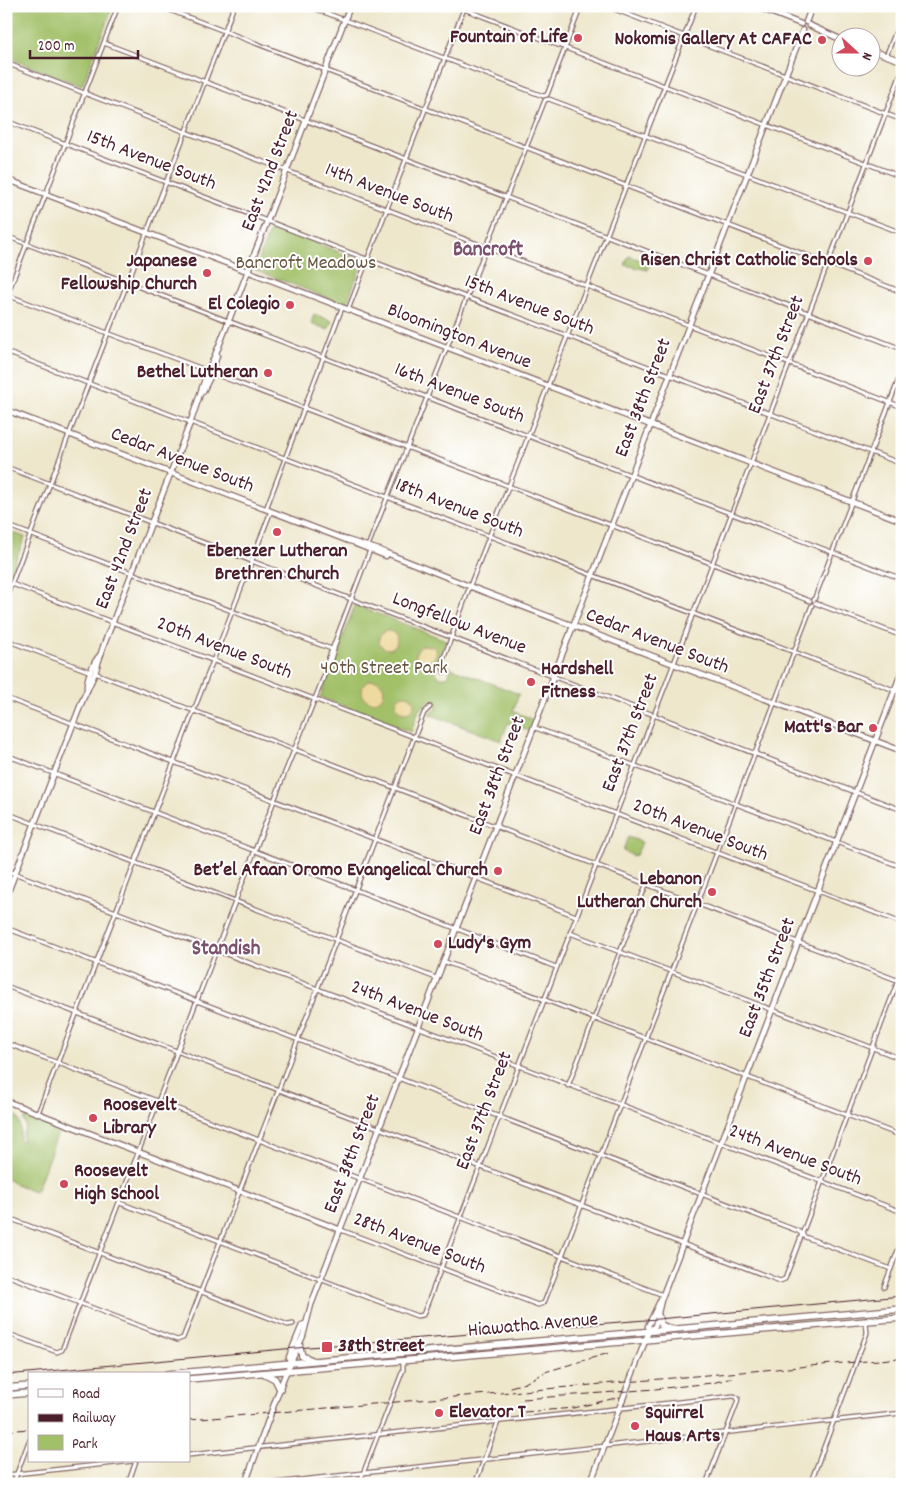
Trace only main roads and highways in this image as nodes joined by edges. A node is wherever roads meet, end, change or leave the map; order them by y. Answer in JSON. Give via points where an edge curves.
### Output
{"nodes":[{"id":1,"x":902,"y":1309,"type":"edge"},
{"id":2,"x":658,"y":1315,"type":"road end"},
{"id":3,"x":902,"y":1318,"type":"edge"},
{"id":4,"x":676,"y":1330,"type":"junction"},
{"id":5,"x":299,"y":1344,"type":"road end"},
{"id":6,"x":314,"y":1361,"type":"junction"},
{"id":7,"x":189,"y":1372,"type":"edge"},
{"id":8,"x":263,"y":1373,"type":"junction"},
{"id":9,"x":190,"y":1379,"type":"edge"},
{"id":10,"x":28,"y":1386,"type":"edge"},
{"id":11,"x":6,"y":1388,"type":"edge"},
{"id":12,"x":280,"y":1389,"type":"road end"},
{"id":13,"x":28,"y":1393,"type":"edge"},
{"id":14,"x":6,"y":1395,"type":"edge"}],
"edges":[{"from":1,"to":4,"type":"highway","name":"Hiawatha Avenue"},
{"from":2,"to":4,"type":"highway","via":[[661,1325]]},
{"from":3,"to":8,"type":"highway","name":"Hiawatha Avenue"},
{"from":4,"to":6,"type":"highway","name":"Hiawatha Avenue"},
{"from":5,"to":6,"type":"highway","via":[[302,1356]]},
{"from":6,"to":7,"type":"highway","name":"Hiawatha Avenue"},
{"from":8,"to":9,"type":"highway","name":"Hiawatha Avenue"},
{"from":8,"to":12,"type":"highway","via":[[275,1379]]},
{"from":10,"to":11,"type":"highway"},
{"from":13,"to":14,"type":"highway"}]}
